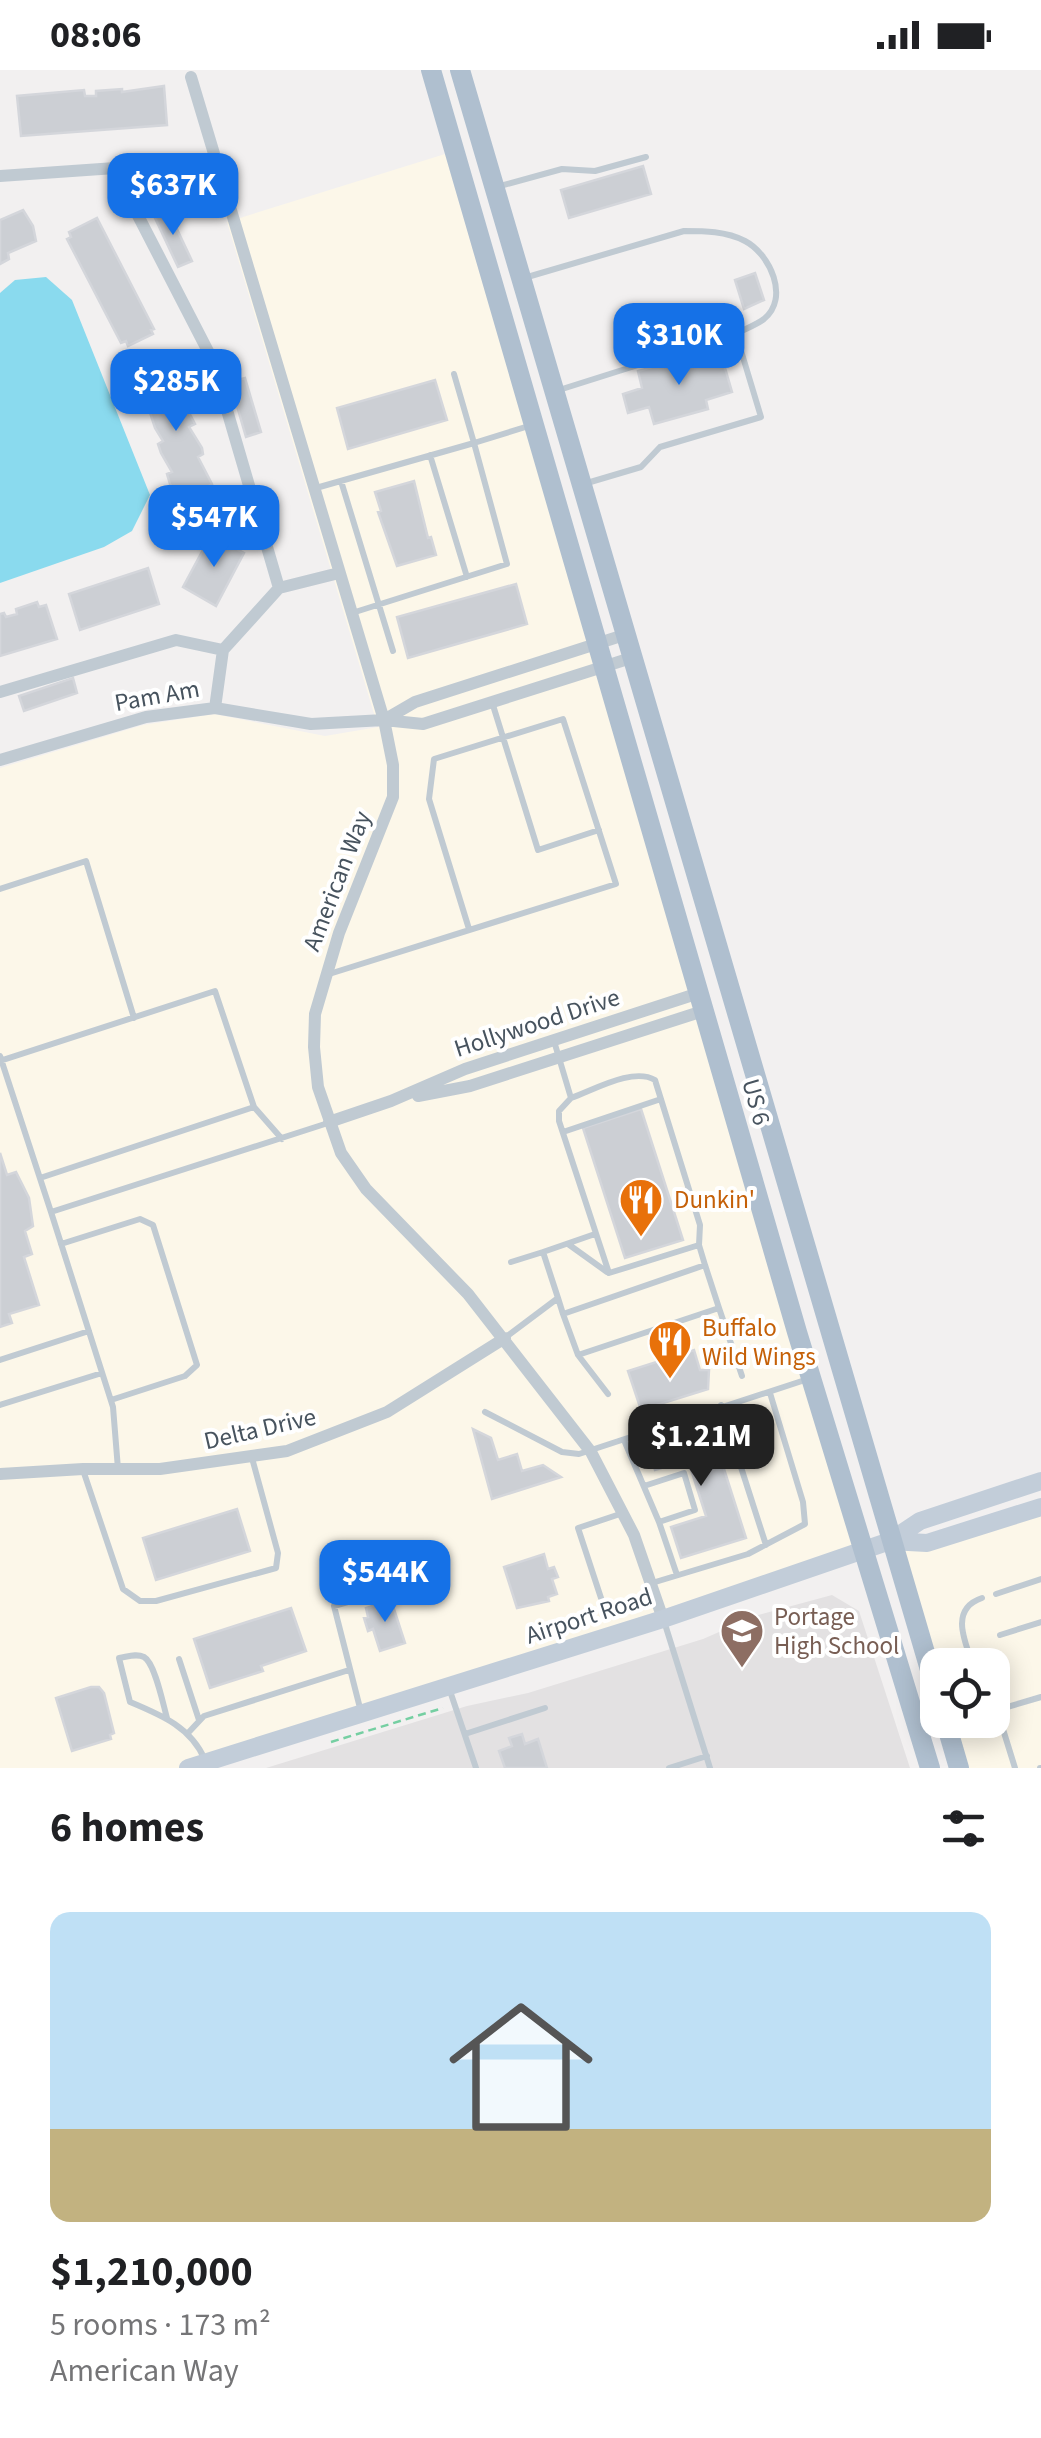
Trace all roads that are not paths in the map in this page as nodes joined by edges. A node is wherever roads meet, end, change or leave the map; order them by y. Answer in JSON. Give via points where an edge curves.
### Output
{"nodes":[{"id":1,"x":431,"y":70,"type":"edge"},
{"id":2,"x":460,"y":70,"type":"edge"},
{"id":3,"x":191,"y":77,"type":"dead end"},
{"id":4,"x":646,"y":157,"type":"dead end"},
{"id":5,"x":216,"y":161,"type":"junction"},
{"id":6,"x":126,"y":168,"type":"junction"},
{"id":7,"x":0,"y":176,"type":"edge"},
{"id":8,"x":494,"y":188,"type":"junction"},
{"id":9,"x":521,"y":278,"type":"junction"},
{"id":10,"x":736,"y":334,"type":"junction"},
{"id":11,"x":454,"y":374,"type":"dead end"},
{"id":12,"x":554,"y":392,"type":"junction"},
{"id":13,"x":533,"y":425,"type":"junction"},
{"id":14,"x":474,"y":442,"type":"junction"},
{"id":15,"x":430,"y":455,"type":"junction"},
{"id":16,"x":341,"y":481,"type":"junction"},
{"id":17,"x":581,"y":485,"type":"junction"},
{"id":18,"x":314,"y":489,"type":"junction"},
{"id":19,"x":339,"y":573,"type":"junction"},
{"id":20,"x":466,"y":577,"type":"junction"},
{"id":21,"x":280,"y":588,"type":"junction"},
{"id":22,"x":378,"y":604,"type":"junction"},
{"id":23,"x":351,"y":613,"type":"junction"},
{"id":24,"x":624,"y":635,"type":"junction"},
{"id":25,"x":597,"y":644,"type":"junction"},
{"id":26,"x":222,"y":650,"type":"junction"},
{"id":27,"x":393,"y":651,"type":"dead end"},
{"id":28,"x":630,"y":658,"type":"junction"},
{"id":29,"x":603,"y":667,"type":"junction"},
{"id":30,"x":0,"y":692,"type":"edge"},
{"id":31,"x":492,"y":702,"type":"junction"},
{"id":32,"x":215,"y":708,"type":"junction"},
{"id":33,"x":384,"y":720,"type":"junction"},
{"id":34,"x":502,"y":738,"type":"junction"},
{"id":35,"x":0,"y":760,"type":"edge"},
{"id":36,"x":599,"y":830,"type":"junction"},
{"id":37,"x":0,"y":889,"type":"edge"},
{"id":38,"x":468,"y":930,"type":"junction"},
{"id":39,"x":325,"y":976,"type":"junction"},
{"id":40,"x":701,"y":1002,"type":"junction"},
{"id":41,"x":134,"y":1018,"type":"junction"},
{"id":42,"x":554,"y":1040,"type":"junction"},
{"id":43,"x":559,"y":1058,"type":"junction"},
{"id":44,"x":0,"y":1059,"type":"edge"},
{"id":45,"x":572,"y":1098,"type":"junction"},
{"id":46,"x":661,"y":1099,"type":"junction"},
{"id":47,"x":391,"y":1101,"type":"junction"},
{"id":48,"x":254,"y":1107,"type":"junction"},
{"id":49,"x":329,"y":1122,"type":"junction"},
{"id":50,"x":562,"y":1132,"type":"junction"},
{"id":51,"x":282,"y":1139,"type":"junction"},
{"id":52,"x":40,"y":1178,"type":"junction"},
{"id":53,"x":51,"y":1212,"type":"junction"},
{"id":54,"x":595,"y":1234,"type":"junction"},
{"id":55,"x":61,"y":1244,"type":"junction"},
{"id":56,"x":567,"y":1244,"type":"junction"},
{"id":57,"x":700,"y":1245,"type":"junction"},
{"id":58,"x":544,"y":1252,"type":"junction"},
{"id":59,"x":511,"y":1262,"type":"dead end"},
{"id":60,"x":705,"y":1265,"type":"junction"},
{"id":61,"x":608,"y":1273,"type":"junction"},
{"id":62,"x":558,"y":1298,"type":"junction"},
{"id":63,"x":718,"y":1308,"type":"junction"},
{"id":64,"x":563,"y":1314,"type":"junction"},
{"id":65,"x":88,"y":1330,"type":"junction"},
{"id":66,"x":505,"y":1338,"type":"junction"},
{"id":67,"x":578,"y":1355,"type":"junction"},
{"id":68,"x":0,"y":1360,"type":"edge"},
{"id":69,"x":102,"y":1373,"type":"junction"},
{"id":70,"x":742,"y":1376,"type":"dead end"},
{"id":71,"x":811,"y":1378,"type":"junction"},
{"id":72,"x":770,"y":1393,"type":"junction"},
{"id":73,"x":608,"y":1394,"type":"dead end"},
{"id":74,"x":111,"y":1400,"type":"junction"},
{"id":75,"x":0,"y":1406,"type":"edge"},
{"id":76,"x":721,"y":1406,"type":"junction"},
{"id":77,"x":485,"y":1412,"type":"dead end"},
{"id":78,"x":624,"y":1440,"type":"junction"},
{"id":79,"x":591,"y":1452,"type":"junction"},
{"id":80,"x":252,"y":1458,"type":"junction"},
{"id":81,"x":83,"y":1468,"type":"junction"},
{"id":82,"x":118,"y":1469,"type":"junction"},
{"id":83,"x":0,"y":1474,"type":"edge"},
{"id":84,"x":1041,"y":1481,"type":"edge"},
{"id":85,"x":644,"y":1486,"type":"junction"},
{"id":86,"x":1041,"y":1507,"type":"edge"},
{"id":87,"x":624,"y":1512,"type":"junction"},
{"id":88,"x":659,"y":1522,"type":"junction"},
{"id":89,"x":890,"y":1542,"type":"junction"},
{"id":90,"x":766,"y":1545,"type":"junction"},
{"id":91,"x":862,"y":1551,"type":"junction"},
{"id":92,"x":677,"y":1575,"type":"junction"},
{"id":93,"x":1041,"y":1579,"type":"edge"},
{"id":94,"x":651,"y":1584,"type":"junction"},
{"id":95,"x":378,"y":1592,"type":"dead end"},
{"id":96,"x":996,"y":1594,"type":"dead end"},
{"id":97,"x":600,"y":1598,"type":"dead end"},
{"id":98,"x":982,"y":1598,"type":"dead end"},
{"id":99,"x":664,"y":1618,"type":"junction"},
{"id":100,"x":1041,"y":1622,"type":"edge"},
{"id":101,"x":1000,"y":1635,"type":"dead end"},
{"id":102,"x":923,"y":1648,"type":"edge"},
{"id":103,"x":967,"y":1648,"type":"edge"},
{"id":104,"x":178,"y":1658,"type":"dead end"},
{"id":105,"x":348,"y":1670,"type":"junction"},
{"id":106,"x":452,"y":1696,"type":"junction"},
{"id":107,"x":1041,"y":1696,"type":"edge"},
{"id":108,"x":1010,"y":1706,"type":"edge"},
{"id":109,"x":545,"y":1708,"type":"dead end"},
{"id":110,"x":362,"y":1713,"type":"junction"},
{"id":111,"x":167,"y":1718,"type":"junction"},
{"id":112,"x":198,"y":1720,"type":"junction"},
{"id":113,"x":188,"y":1734,"type":"junction"},
{"id":114,"x":464,"y":1734,"type":"junction"},
{"id":115,"x":951,"y":1738,"type":"edge"},
{"id":116,"x":1006,"y":1738,"type":"edge"},
{"id":117,"x":706,"y":1756,"type":"junction"},
{"id":118,"x":196,"y":1765,"type":"edge"},
{"id":119,"x":476,"y":1768,"type":"edge"},
{"id":120,"x":669,"y":1768,"type":"edge"},
{"id":121,"x":710,"y":1768,"type":"edge"},
{"id":122,"x":930,"y":1768,"type":"edge"},
{"id":123,"x":960,"y":1768,"type":"edge"},
{"id":124,"x":1015,"y":1768,"type":"edge"}],
"edges":[{"from":1,"to":13,"type":"main road","number":"US 6"},
{"from":2,"to":8,"type":"main road","number":"US 6"},
{"from":3,"to":5,"type":"street","name":"American Way"},
{"from":4,"to":8,"type":"lane","via":[[595,171],[562,169]]},
{"from":5,"to":6,"type":"street"},
{"from":5,"to":18,"type":"street","name":"American Way"},
{"from":6,"to":7,"type":"street"},
{"from":6,"to":21,"type":"street","via":[[131,202],[212,359]]},
{"from":8,"to":9,"type":"main road","number":"US 6"},
{"from":9,"to":10,"type":"lane","via":[[684,231],[711,231],[746,241],[767,262],[775,282],[776,300],[766,318]]},
{"from":9,"to":12,"type":"main road","number":"US 6"},
{"from":10,"to":12,"type":"lane"},
{"from":10,"to":17,"type":"lane","via":[[761,418],[660,447],[641,467]]},
{"from":11,"to":14,"type":"lane"},
{"from":12,"to":17,"type":"main road","number":"US 6"},
{"from":13,"to":14,"type":"lane"},
{"from":13,"to":25,"type":"main road","number":"US 6"},
{"from":14,"to":15,"type":"lane"},
{"from":14,"to":20,"type":"lane","via":[[507,564]]},
{"from":15,"to":16,"type":"lane"},
{"from":15,"to":20,"type":"lane"},
{"from":16,"to":18,"type":"lane"},
{"from":16,"to":22,"type":"lane"},
{"from":17,"to":24,"type":"main road","number":"US 6"},
{"from":18,"to":19,"type":"street","name":"American Way"},
{"from":19,"to":21,"type":"street"},
{"from":19,"to":23,"type":"street","name":"American Way"},
{"from":20,"to":22,"type":"lane"},
{"from":21,"to":26,"type":"street"},
{"from":22,"to":23,"type":"lane"},
{"from":22,"to":27,"type":"lane"},
{"from":23,"to":33,"type":"street","name":"American Way"},
{"from":24,"to":25,"type":"street","name":"Pam Am"},
{"from":24,"to":28,"type":"main road","number":"US 6"},
{"from":25,"to":29,"type":"main road","number":"US 6"},
{"from":25,"to":33,"type":"street","name":"Pam Am","via":[[415,702]]},
{"from":26,"to":30,"type":"street","via":[[176,640]]},
{"from":26,"to":32,"type":"street"},
{"from":28,"to":29,"type":"street","name":"Pam Am"},
{"from":28,"to":89,"type":"main road","number":"US 6"},
{"from":29,"to":31,"type":"street","name":"Pam Am"},
{"from":29,"to":40,"type":"main road","name":"US 6","number":"US 6"},
{"from":31,"to":33,"type":"street","name":"Pam Am","via":[[422,724]]},
{"from":31,"to":34,"type":"lane"},
{"from":32,"to":33,"type":"street","name":"Pam Am","via":[[311,724]]},
{"from":32,"to":35,"type":"street","name":"Pam Am","via":[[146,717]]},
{"from":33,"to":39,"type":"street","name":"American Way","via":[[393,797]]},
{"from":34,"to":36,"type":"lane","via":[[564,719]]},
{"from":34,"to":36,"type":"lane","via":[[538,850]]},
{"from":34,"to":38,"type":"lane","via":[[434,759],[429,799]]},
{"from":36,"to":38,"type":"lane","via":[[616,884]]},
{"from":37,"to":41,"type":"lane","via":[[86,861]]},
{"from":38,"to":39,"type":"lane"},
{"from":39,"to":49,"type":"street","name":"American Way","via":[[314,1046]]},
{"from":40,"to":42,"type":"street","name":"Hollywood Drive"},
{"from":40,"to":43,"type":"street","name":"Hollywood Drive"},
{"from":40,"to":71,"type":"main road","name":"US 6","number":"US 6"},
{"from":41,"to":44,"type":"lane"},
{"from":41,"to":48,"type":"lane","via":[[215,992]]},
{"from":42,"to":43,"type":"lane"},
{"from":42,"to":47,"type":"street","name":"Hollywood Drive"},
{"from":43,"to":45,"type":"lane"},
{"from":43,"to":47,"type":"street","name":"Hollywood Drive","via":[[470,1086]]},
{"from":44,"to":52,"type":"lane"},
{"from":45,"to":46,"type":"lane","via":[[650,1076]]},
{"from":45,"to":50,"type":"lane","via":[[559,1111]]},
{"from":46,"to":50,"type":"lane"},
{"from":46,"to":57,"type":"lane","via":[[700,1225]]},
{"from":47,"to":49,"type":"street","name":"Hollywood Drive"},
{"from":48,"to":51,"type":"lane"},
{"from":48,"to":52,"type":"lane"},
{"from":49,"to":51,"type":"lane"},
{"from":49,"to":66,"type":"street","name":"American Way","via":[[366,1190]]},
{"from":50,"to":54,"type":"lane"},
{"from":51,"to":53,"type":"lane"},
{"from":52,"to":53,"type":"lane"},
{"from":53,"to":55,"type":"lane"},
{"from":54,"to":56,"type":"lane"},
{"from":54,"to":61,"type":"lane"},
{"from":55,"to":65,"type":"lane"},
{"from":55,"to":74,"type":"lane","via":[[140,1219],[153,1225],[197,1366],[186,1376]]},
{"from":56,"to":58,"type":"lane"},
{"from":56,"to":61,"type":"lane"},
{"from":57,"to":60,"type":"lane"},
{"from":57,"to":61,"type":"lane"},
{"from":58,"to":59,"type":"lane"},
{"from":58,"to":62,"type":"lane"},
{"from":60,"to":63,"type":"lane"},
{"from":60,"to":64,"type":"lane"},
{"from":62,"to":64,"type":"lane"},
{"from":62,"to":66,"type":"lane"},
{"from":63,"to":67,"type":"lane"},
{"from":63,"to":70,"type":"lane"},
{"from":64,"to":67,"type":"lane"},
{"from":65,"to":68,"type":"lane"},
{"from":65,"to":69,"type":"lane"},
{"from":66,"to":79,"type":"street","name":"American Way"},
{"from":66,"to":80,"type":"street","name":"Delta Drive","via":[[387,1412]]},
{"from":67,"to":73,"type":"lane"},
{"from":69,"to":74,"type":"lane"},
{"from":69,"to":75,"type":"lane"},
{"from":71,"to":72,"type":"lane"},
{"from":71,"to":91,"type":"main road","name":"US 6","number":"US 6"},
{"from":72,"to":76,"type":"lane"},
{"from":72,"to":90,"type":"lane","via":[[805,1524]]},
{"from":74,"to":82,"type":"lane"},
{"from":76,"to":78,"type":"lane"},
{"from":76,"to":90,"type":"lane"},
{"from":77,"to":79,"type":"lane","via":[[562,1452]]},
{"from":78,"to":79,"type":"lane"},
{"from":78,"to":85,"type":"lane"},
{"from":79,"to":87,"type":"street","name":"American Way"},
{"from":80,"to":81,"type":"lane","via":[[278,1552],[276,1568],[156,1602],[123,1589]]},
{"from":80,"to":82,"type":"street","name":"Delta Drive"},
{"from":81,"to":82,"type":"street","name":"Delta Drive"},
{"from":81,"to":83,"type":"street","name":"Delta Drive"},
{"from":84,"to":89,"type":"main road","via":[[920,1520]]},
{"from":85,"to":88,"type":"lane"},
{"from":85,"to":88,"type":"lane","via":[[684,1473],[695,1510]]},
{"from":86,"to":89,"type":"main road","via":[[927,1543]]},
{"from":87,"to":94,"type":"street","name":"American Way"},
{"from":87,"to":97,"type":"lane","via":[[578,1528]]},
{"from":88,"to":92,"type":"lane"},
{"from":89,"to":91,"type":"main road","name":"Airport Road"},
{"from":89,"to":102,"type":"main road","number":"US 6"},
{"from":90,"to":92,"type":"lane"},
{"from":91,"to":99,"type":"main road","name":"Airport Road"},
{"from":91,"to":122,"type":"main road","number":"US 6"},
{"from":92,"to":94,"type":"lane"},
{"from":93,"to":96,"type":"lane"},
{"from":94,"to":99,"type":"street","name":"American Way"},
{"from":95,"to":105,"type":"lane","via":[[334,1606]]},
{"from":98,"to":103,"type":"lane","via":[[964,1611]]},
{"from":99,"to":106,"type":"main road","name":"Airport Road"},
{"from":99,"to":117,"type":"lane"},
{"from":100,"to":101,"type":"lane"},
{"from":104,"to":112,"type":"lane"},
{"from":105,"to":110,"type":"lane"},
{"from":105,"to":112,"type":"lane"},
{"from":106,"to":110,"type":"main road","name":"Airport Road"},
{"from":106,"to":114,"type":"lane"},
{"from":107,"to":108,"type":"lane"},
{"from":109,"to":114,"type":"lane"},
{"from":110,"to":118,"type":"main road","name":"Airport Road"},
{"from":111,"to":111,"type":"lane","via":[[130,1702],[120,1658],[145,1657],[151,1664]]},
{"from":111,"to":113,"type":"lane"},
{"from":112,"to":113,"type":"lane"},
{"from":113,"to":118,"type":"lane","via":[[198,1743]]},
{"from":114,"to":119,"type":"lane"},
{"from":115,"to":123,"type":"main road"},
{"from":116,"to":124,"type":"lane"},
{"from":117,"to":120,"type":"lane"},
{"from":117,"to":121,"type":"lane"}]}
